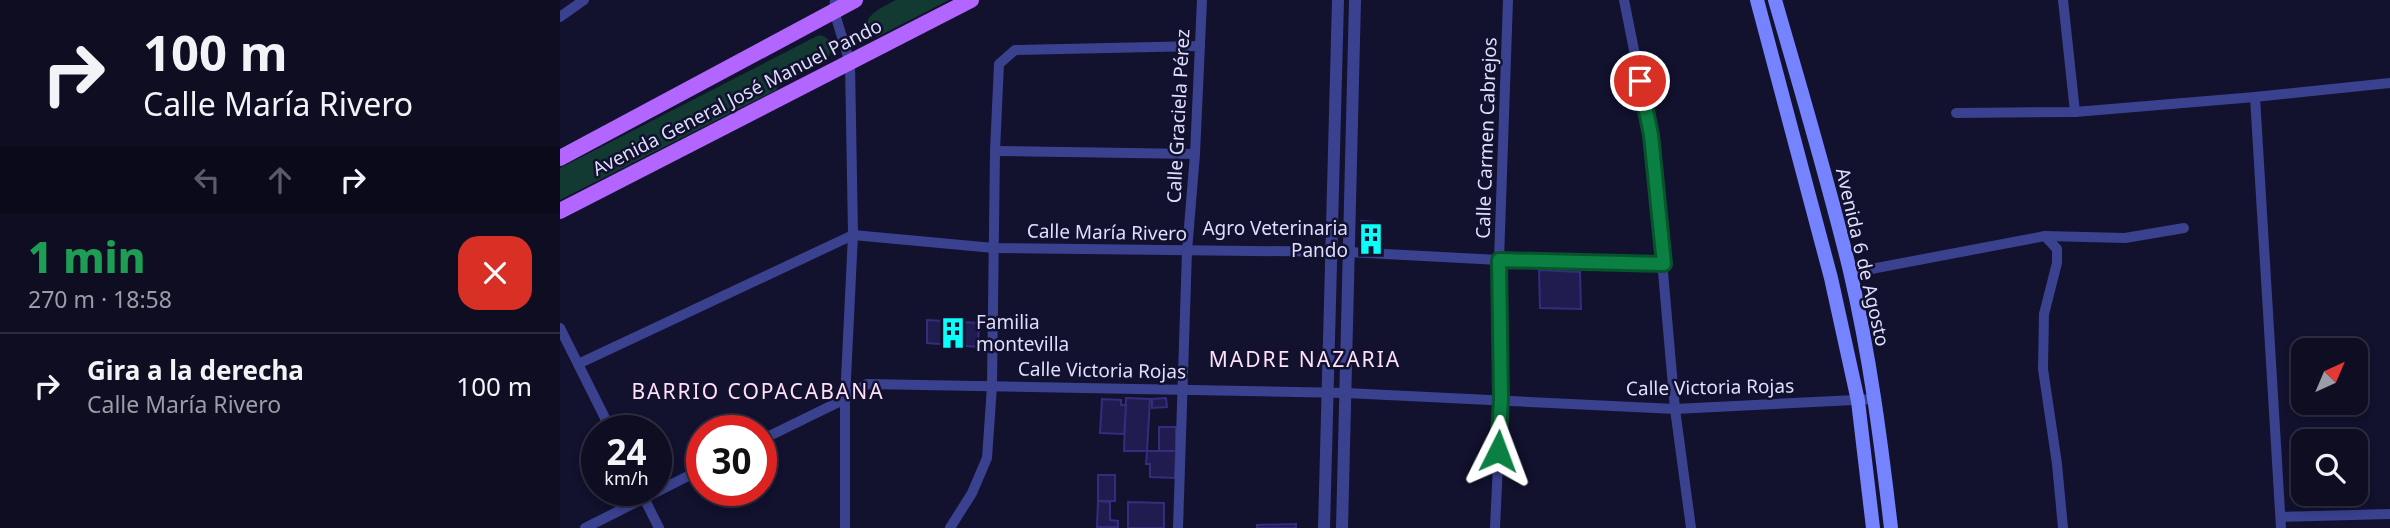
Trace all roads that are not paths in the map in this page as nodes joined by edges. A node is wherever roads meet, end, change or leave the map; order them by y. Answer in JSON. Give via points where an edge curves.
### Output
{"nodes":[{"id":1,"x":584,"y":0,"type":"edge"},
{"id":2,"x":855,"y":0,"type":"edge"},
{"id":3,"x":971,"y":0,"type":"edge"},
{"id":4,"x":1202,"y":0,"type":"edge"},
{"id":5,"x":1338,"y":0,"type":"edge"},
{"id":6,"x":1355,"y":0,"type":"edge"},
{"id":7,"x":1507,"y":0,"type":"edge"},
{"id":8,"x":1623,"y":0,"type":"edge"},
{"id":9,"x":1757,"y":0,"type":"edge"},
{"id":10,"x":1775,"y":0,"type":"edge"},
{"id":11,"x":2063,"y":0,"type":"edge"},
{"id":12,"x":834,"y":5,"type":"edge"},
{"id":13,"x":560,"y":17,"type":"edge"},
{"id":14,"x":1200,"y":46,"type":"junction"},
{"id":15,"x":850,"y":63,"type":"junction"},
{"id":16,"x":2390,"y":83,"type":"edge"},
{"id":17,"x":2255,"y":97,"type":"junction"},
{"id":18,"x":2075,"y":112,"type":"junction"},
{"id":19,"x":1956,"y":113,"type":"dead end"},
{"id":20,"x":995,"y":151,"type":"junction"},
{"id":21,"x":1195,"y":154,"type":"junction"},
{"id":22,"x":560,"y":158,"type":"edge"},
{"id":23,"x":560,"y":211,"type":"edge"},
{"id":24,"x":2184,"y":228,"type":"dead end"},
{"id":25,"x":853,"y":235,"type":"junction"},
{"id":26,"x":2045,"y":236,"type":"junction"},
{"id":27,"x":994,"y":248,"type":"junction"},
{"id":28,"x":1187,"y":251,"type":"junction"},
{"id":29,"x":1332,"y":252,"type":"junction"},
{"id":30,"x":1348,"y":252,"type":"junction"},
{"id":31,"x":1499,"y":260,"type":"junction"},
{"id":32,"x":1664,"y":264,"type":"junction"},
{"id":33,"x":1850,"y":273,"type":"junction"},
{"id":34,"x":560,"y":328,"type":"edge"},
{"id":35,"x":578,"y":364,"type":"junction"},
{"id":36,"x":992,"y":386,"type":"junction"},
{"id":37,"x":1184,"y":389,"type":"junction"},
{"id":38,"x":1328,"y":393,"type":"junction"},
{"id":39,"x":1346,"y":393,"type":"junction"},
{"id":40,"x":845,"y":399,"type":"junction"},
{"id":41,"x":1875,"y":399,"type":"junction"},
{"id":42,"x":1501,"y":400,"type":"junction"},
{"id":43,"x":1858,"y":401,"type":"junction"},
{"id":44,"x":1675,"y":409,"type":"junction"},
{"id":45,"x":604,"y":415,"type":"edge"},
{"id":46,"x":777,"y":432,"type":"edge"},
{"id":47,"x":621,"y":506,"type":"edge"},
{"id":48,"x":647,"y":506,"type":"edge"},
{"id":49,"x":2390,"y":514,"type":"edge"},
{"id":50,"x":2281,"y":522,"type":"edge"},
{"id":51,"x":585,"y":528,"type":"edge"},
{"id":52,"x":659,"y":528,"type":"edge"},
{"id":53,"x":845,"y":528,"type":"edge"},
{"id":54,"x":950,"y":528,"type":"edge"},
{"id":55,"x":1178,"y":528,"type":"edge"},
{"id":56,"x":1324,"y":528,"type":"edge"},
{"id":57,"x":1342,"y":528,"type":"edge"},
{"id":58,"x":1495,"y":528,"type":"edge"},
{"id":59,"x":1691,"y":528,"type":"edge"},
{"id":60,"x":1872,"y":528,"type":"edge"},
{"id":61,"x":1891,"y":528,"type":"edge"},
{"id":62,"x":2063,"y":528,"type":"edge"}],
"edges":[{"from":1,"to":13,"type":"street"},
{"from":2,"to":12,"type":"main road","name":"Avenida General José Manuel Pando"},
{"from":3,"to":15,"type":"main road","name":"Avenida General José Manuel Pando"},
{"from":4,"to":14,"type":"street","name":"Calle Graciela Pérez"},
{"from":5,"to":29,"type":"street"},
{"from":6,"to":30,"type":"street"},
{"from":7,"to":31,"type":"street","name":"Calle Carmen Cabrejos"},
{"from":8,"to":32,"type":"street","via":[[1651,135]]},
{"from":9,"to":43,"type":"main road","name":"Avenida 6 de Agosto"},
{"from":10,"to":33,"type":"main road","name":"Avenida 6 de Agosto"},
{"from":11,"to":18,"type":"street"},
{"from":12,"to":15,"type":"street"},
{"from":12,"to":22,"type":"main road","name":"Avenida General José Manuel Pando"},
{"from":14,"to":20,"type":"street","via":[[1015,50],[999,64]]},
{"from":14,"to":21,"type":"street","name":"Calle Graciela Pérez"},
{"from":15,"to":23,"type":"main road","name":"Avenida General José Manuel Pando"},
{"from":15,"to":25,"type":"street"},
{"from":16,"to":17,"type":"street"},
{"from":17,"to":18,"type":"street"},
{"from":17,"to":50,"type":"street"},
{"from":18,"to":19,"type":"street"},
{"from":20,"to":21,"type":"street"},
{"from":20,"to":27,"type":"street"},
{"from":21,"to":28,"type":"street","name":"Calle Graciela Pérez"},
{"from":24,"to":26,"type":"street","via":[[2124,238]]},
{"from":25,"to":27,"type":"street","name":"Calle María Rivero"},
{"from":25,"to":35,"type":"street"},
{"from":25,"to":40,"type":"street"},
{"from":26,"to":33,"type":"street"},
{"from":26,"to":62,"type":"street","via":[[2057,249],[2044,314],[2043,369]]},
{"from":27,"to":28,"type":"street","name":"Calle María Rivero"},
{"from":27,"to":36,"type":"street"},
{"from":28,"to":29,"type":"street","name":"Calle María Rivero"},
{"from":28,"to":37,"type":"street","name":"Calle Graciela Pérez"},
{"from":29,"to":30,"type":"street","name":"Calle María Rivero"},
{"from":29,"to":38,"type":"street"},
{"from":30,"to":31,"type":"street","name":"Calle María Rivero"},
{"from":30,"to":39,"type":"street"},
{"from":31,"to":32,"type":"street","name":"Calle María Rivero"},
{"from":31,"to":42,"type":"street","name":"Calle Carmen Cabrejos"},
{"from":32,"to":44,"type":"street"},
{"from":33,"to":41,"type":"main road","name":"Avenida 6 de Agosto"},
{"from":34,"to":35,"type":"street"},
{"from":35,"to":45,"type":"street"},
{"from":36,"to":37,"type":"street","name":"Calle Victoria Rojas"},
{"from":36,"to":40,"type":"street","name":"Calle Victoria Rojas","via":[[867,384]]},
{"from":36,"to":54,"type":"street","via":[[987,458]]},
{"from":37,"to":38,"type":"street","name":"Calle Victoria Rojas"},
{"from":37,"to":55,"type":"street","name":"Calle Graciela Pérez"},
{"from":38,"to":39,"type":"street","name":"Calle Victoria Rojas"},
{"from":38,"to":56,"type":"street"},
{"from":39,"to":42,"type":"street","name":"Calle Victoria Rojas"},
{"from":39,"to":57,"type":"street"},
{"from":40,"to":46,"type":"street","name":"Calle Victoria Rojas"},
{"from":40,"to":53,"type":"street"},
{"from":41,"to":43,"type":"street","name":"Calle Victoria Rojas"},
{"from":41,"to":61,"type":"main road","name":"Avenida 6 de Agosto"},
{"from":42,"to":44,"type":"street","name":"Calle Victoria Rojas"},
{"from":42,"to":58,"type":"street","name":"Calle Carmen Cabrejos"},
{"from":43,"to":44,"type":"street","name":"Calle Victoria Rojas"},
{"from":43,"to":60,"type":"main road","name":"Avenida 6 de Agosto"},
{"from":44,"to":59,"type":"street"},
{"from":47,"to":51,"type":"street"},
{"from":48,"to":52,"type":"street"},
{"from":49,"to":50,"type":"street"}]}
